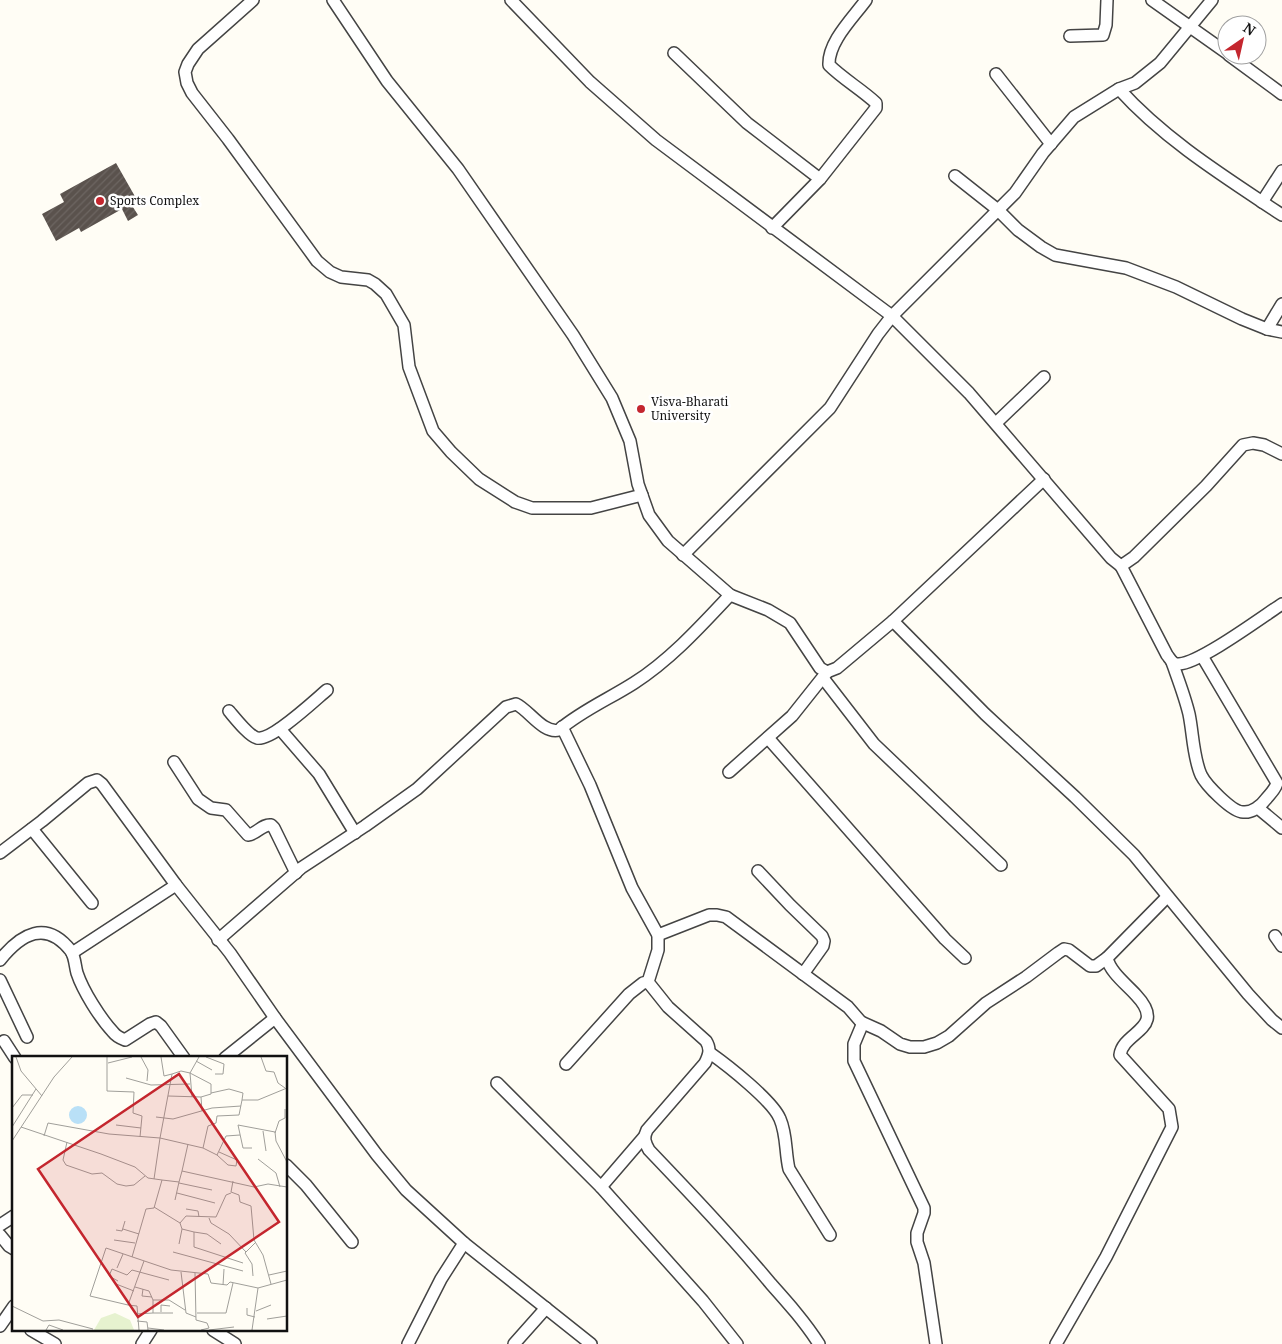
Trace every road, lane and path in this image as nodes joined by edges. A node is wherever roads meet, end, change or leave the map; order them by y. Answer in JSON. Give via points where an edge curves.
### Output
{"nodes":[{"id":1,"x":254,"y":0,"type":"edge"},
{"id":2,"x":333,"y":0,"type":"edge"},
{"id":3,"x":511,"y":0,"type":"edge"},
{"id":4,"x":866,"y":0,"type":"edge"},
{"id":5,"x":1107,"y":0,"type":"edge"},
{"id":6,"x":1152,"y":0,"type":"edge"},
{"id":7,"x":1212,"y":0,"type":"edge"},
{"id":8,"x":1191,"y":26,"type":"junction"},
{"id":9,"x":1070,"y":36,"type":"dead end"},
{"id":10,"x":1217,"y":46,"type":"edge"},
{"id":11,"x":674,"y":53,"type":"dead end"},
{"id":12,"x":1243,"y":65,"type":"edge"},
{"id":13,"x":996,"y":74,"type":"dead end"},
{"id":14,"x":1119,"y":89,"type":"junction"},
{"id":15,"x":1282,"y":94,"type":"edge"},
{"id":16,"x":1051,"y":144,"type":"junction"},
{"id":17,"x":1282,"y":171,"type":"edge"},
{"id":18,"x":956,"y":176,"type":"dead end"},
{"id":19,"x":820,"y":179,"type":"junction"},
{"id":20,"x":1262,"y":202,"type":"junction"},
{"id":21,"x":998,"y":210,"type":"junction"},
{"id":22,"x":1282,"y":215,"type":"edge"},
{"id":23,"x":772,"y":228,"type":"junction"},
{"id":24,"x":1282,"y":304,"type":"edge"},
{"id":25,"x":892,"y":316,"type":"junction"},
{"id":26,"x":1267,"y":329,"type":"junction"},
{"id":27,"x":1282,"y":332,"type":"edge"},
{"id":28,"x":1044,"y":377,"type":"dead end"},
{"id":29,"x":996,"y":422,"type":"junction"},
{"id":30,"x":1282,"y":454,"type":"edge"},
{"id":31,"x":1044,"y":479,"type":"junction"},
{"id":32,"x":642,"y":495,"type":"junction"},
{"id":33,"x":683,"y":555,"type":"junction"},
{"id":34,"x":1121,"y":566,"type":"junction"},
{"id":35,"x":730,"y":595,"type":"junction"},
{"id":36,"x":1282,"y":604,"type":"edge"},
{"id":37,"x":893,"y":621,"type":"junction"},
{"id":38,"x":1202,"y":656,"type":"junction"},
{"id":39,"x":1172,"y":662,"type":"junction"},
{"id":40,"x":825,"y":675,"type":"junction"},
{"id":41,"x":327,"y":690,"type":"dead end"},
{"id":42,"x":229,"y":711,"type":"dead end"},
{"id":43,"x":562,"y":727,"type":"junction"},
{"id":44,"x":280,"y":729,"type":"junction"},
{"id":45,"x":768,"y":738,"type":"junction"},
{"id":46,"x":174,"y":762,"type":"dead end"},
{"id":47,"x":729,"y":772,"type":"dead end"},
{"id":48,"x":1258,"y":808,"type":"junction"},
{"id":49,"x":1282,"y":828,"type":"edge"},
{"id":50,"x":32,"y":829,"type":"junction"},
{"id":51,"x":355,"y":833,"type":"junction"},
{"id":52,"x":0,"y":853,"type":"edge"},
{"id":53,"x":1001,"y":865,"type":"dead end"},
{"id":54,"x":758,"y":870,"type":"dead end"},
{"id":55,"x":296,"y":872,"type":"junction"},
{"id":56,"x":176,"y":885,"type":"junction"},
{"id":57,"x":1167,"y":897,"type":"junction"},
{"id":58,"x":92,"y":903,"type":"dead end"},
{"id":59,"x":658,"y":935,"type":"junction"},
{"id":60,"x":218,"y":940,"type":"junction"},
{"id":61,"x":72,"y":953,"type":"junction"},
{"id":62,"x":965,"y":958,"type":"dead end"},
{"id":63,"x":1107,"y":958,"type":"junction"},
{"id":64,"x":0,"y":960,"type":"edge"},
{"id":65,"x":803,"y":974,"type":"junction"},
{"id":66,"x":0,"y":980,"type":"edge"},
{"id":67,"x":648,"y":982,"type":"junction"},
{"id":68,"x":275,"y":1018,"type":"junction"},
{"id":69,"x":861,"y":1022,"type":"junction"},
{"id":70,"x":1280,"y":1022,"type":"edge"},
{"id":71,"x":27,"y":1037,"type":"dead end"},
{"id":72,"x":4,"y":1040,"type":"dead end"},
{"id":73,"x":710,"y":1053,"type":"junction"},
{"id":74,"x":14,"y":1056,"type":"edge"},
{"id":75,"x":183,"y":1056,"type":"edge"},
{"id":76,"x":227,"y":1056,"type":"edge"},
{"id":77,"x":566,"y":1064,"type":"dead end"},
{"id":78,"x":497,"y":1084,"type":"dead end"},
{"id":79,"x":644,"y":1137,"type":"junction"},
{"id":80,"x":288,"y":1167,"type":"edge"},
{"id":81,"x":601,"y":1187,"type":"junction"},
{"id":82,"x":12,"y":1217,"type":"edge"},
{"id":83,"x":0,"y":1224,"type":"edge"},
{"id":84,"x":0,"y":1235,"type":"edge"},
{"id":85,"x":830,"y":1235,"type":"dead end"},
{"id":86,"x":352,"y":1242,"type":"dead end"},
{"id":87,"x":464,"y":1243,"type":"junction"},
{"id":88,"x":12,"y":1248,"type":"edge"},
{"id":89,"x":546,"y":1308,"type":"junction"},
{"id":90,"x":34,"y":1332,"type":"edge"},
{"id":91,"x":150,"y":1332,"type":"edge"},
{"id":92,"x":216,"y":1332,"type":"edge"},
{"id":93,"x":55,"y":1344,"type":"edge"},
{"id":94,"x":142,"y":1344,"type":"edge"},
{"id":95,"x":235,"y":1344,"type":"edge"},
{"id":96,"x":408,"y":1344,"type":"edge"},
{"id":97,"x":514,"y":1344,"type":"edge"},
{"id":98,"x":591,"y":1344,"type":"edge"},
{"id":99,"x":737,"y":1344,"type":"edge"},
{"id":100,"x":819,"y":1344,"type":"edge"},
{"id":101,"x":936,"y":1344,"type":"edge"},
{"id":102,"x":1056,"y":1344,"type":"edge"}],
"edges":[{"from":1,"to":32,"type":"street","via":[[198,49],[185,72],[187,83],[317,261],[341,277],[368,280],[386,294],[404,325],[409,368],[433,431],[479,479],[515,502],[532,508],[591,508]]},
{"from":2,"to":32,"type":"street","via":[[387,81],[458,168],[573,335],[612,398],[630,441]]},
{"from":3,"to":23,"type":"street","via":[[590,82],[656,140]]},
{"from":4,"to":19,"type":"street","via":[[828,55],[829,65],[868,95],[876,103],[876,108]]},
{"from":5,"to":9,"type":"street","via":[[1103,35]]},
{"from":6,"to":8,"type":"street"},
{"from":7,"to":8,"type":"street"},
{"from":8,"to":10,"type":"street"},
{"from":8,"to":14,"type":"street","via":[[1160,63],[1135,83]]},
{"from":11,"to":19,"type":"street","via":[[747,124]]},
{"from":12,"to":15,"type":"street"},
{"from":13,"to":16,"type":"street"},
{"from":14,"to":16,"type":"street","via":[[1074,117]]},
{"from":14,"to":20,"type":"street","via":[[1168,135]]},
{"from":16,"to":21,"type":"street","via":[[1015,193]]},
{"from":17,"to":20,"type":"street"},
{"from":18,"to":21,"type":"street"},
{"from":19,"to":23,"type":"street"},
{"from":20,"to":22,"type":"street"},
{"from":21,"to":25,"type":"street"},
{"from":21,"to":26,"type":"street","via":[[1033,242],[1055,255],[1126,268]]},
{"from":23,"to":25,"type":"street"},
{"from":24,"to":26,"type":"street"},
{"from":25,"to":29,"type":"street"},
{"from":25,"to":33,"type":"street","via":[[830,408]]},
{"from":26,"to":27,"type":"street"},
{"from":28,"to":29,"type":"street"},
{"from":29,"to":31,"type":"street"},
{"from":30,"to":34,"type":"street","via":[[1264,445],[1244,445],[1134,557]]},
{"from":31,"to":34,"type":"street"},
{"from":31,"to":37,"type":"street"},
{"from":32,"to":33,"type":"street","via":[[649,515]]},
{"from":33,"to":35,"type":"street"},
{"from":34,"to":39,"type":"street"},
{"from":35,"to":40,"type":"street","via":[[790,623]]},
{"from":35,"to":43,"type":"street","via":[[673,653],[634,683]]},
{"from":36,"to":38,"type":"street"},
{"from":37,"to":40,"type":"street"},
{"from":37,"to":57,"type":"street","via":[[985,714],[1134,855]]},
{"from":38,"to":39,"type":"street","via":[[1179,664]]},
{"from":38,"to":48,"type":"street","via":[[1275,779],[1275,788]]},
{"from":39,"to":48,"type":"street","via":[[1188,711],[1197,764],[1208,787],[1242,813]]},
{"from":40,"to":45,"type":"street","via":[[792,716]]},
{"from":40,"to":53,"type":"street","via":[[874,744]]},
{"from":41,"to":44,"type":"street"},
{"from":42,"to":44,"type":"street","via":[[251,735],[258,738]]},
{"from":43,"to":51,"type":"street","via":[[554,731],[516,704],[506,707],[417,789]]},
{"from":43,"to":59,"type":"street","via":[[590,785],[632,888]]},
{"from":44,"to":51,"type":"street","via":[[319,774]]},
{"from":45,"to":47,"type":"street"},
{"from":45,"to":62,"type":"street"},
{"from":46,"to":55,"type":"street","via":[[198,798],[211,808],[226,810],[248,835],[271,825]]},
{"from":48,"to":49,"type":"street"},
{"from":50,"to":52,"type":"street"},
{"from":50,"to":56,"type":"street","via":[[80,788],[97,780]]},
{"from":50,"to":58,"type":"street"},
{"from":51,"to":55,"type":"street"},
{"from":54,"to":65,"type":"street","via":[[822,936],[823,946]]},
{"from":55,"to":60,"type":"street"},
{"from":56,"to":60,"type":"street"},
{"from":56,"to":61,"type":"street"},
{"from":57,"to":63,"type":"street"},
{"from":57,"to":70,"type":"street","via":[[1248,994]]},
{"from":59,"to":65,"type":"street","via":[[717,914],[726,917]]},
{"from":59,"to":67,"type":"street","via":[[658,950]]},
{"from":60,"to":68,"type":"street"},
{"from":61,"to":64,"type":"street","via":[[53,934],[36,932],[17,942]]},
{"from":61,"to":75,"type":"street","via":[[77,974],[113,1033],[125,1040],[156,1022]]},
{"from":63,"to":69,"type":"street","via":[[1096,966],[1090,966],[1064,949],[986,1003],[949,1036],[930,1045],[910,1047],[900,1044]]},
{"from":63,"to":102,"type":"street","via":[[1108,965],[1147,1009],[1147,1020],[1121,1049],[1120,1055],[1170,1109],[1172,1127],[1106,1257]]},
{"from":65,"to":69,"type":"street","via":[[848,1007]]},
{"from":66,"to":71,"type":"street"},
{"from":67,"to":73,"type":"street","via":[[668,1007],[706,1041]]},
{"from":67,"to":77,"type":"street","via":[[643,982],[629,994]]},
{"from":68,"to":76,"type":"street"},
{"from":68,"to":87,"type":"street","via":[[376,1155],[406,1190]]},
{"from":69,"to":101,"type":"street","via":[[854,1044],[854,1061],[924,1208],[917,1242],[924,1263]]},
{"from":72,"to":74,"type":"street"},
{"from":73,"to":79,"type":"street"},
{"from":73,"to":85,"type":"street","via":[[751,1086],[780,1117],[789,1169]]},
{"from":78,"to":81,"type":"street"},
{"from":79,"to":81,"type":"street"},
{"from":79,"to":100,"type":"street","via":[[649,1150],[716,1219],[807,1325]]},
{"from":80,"to":86,"type":"street"},
{"from":81,"to":99,"type":"street"},
{"from":82,"to":83,"type":"street"},
{"from":84,"to":88,"type":"street"},
{"from":87,"to":89,"type":"street"},
{"from":87,"to":96,"type":"street","via":[[441,1279]]},
{"from":89,"to":97,"type":"street"},
{"from":89,"to":98,"type":"street"},
{"from":90,"to":93,"type":"street"},
{"from":91,"to":94,"type":"street"},
{"from":92,"to":95,"type":"street"}]}
